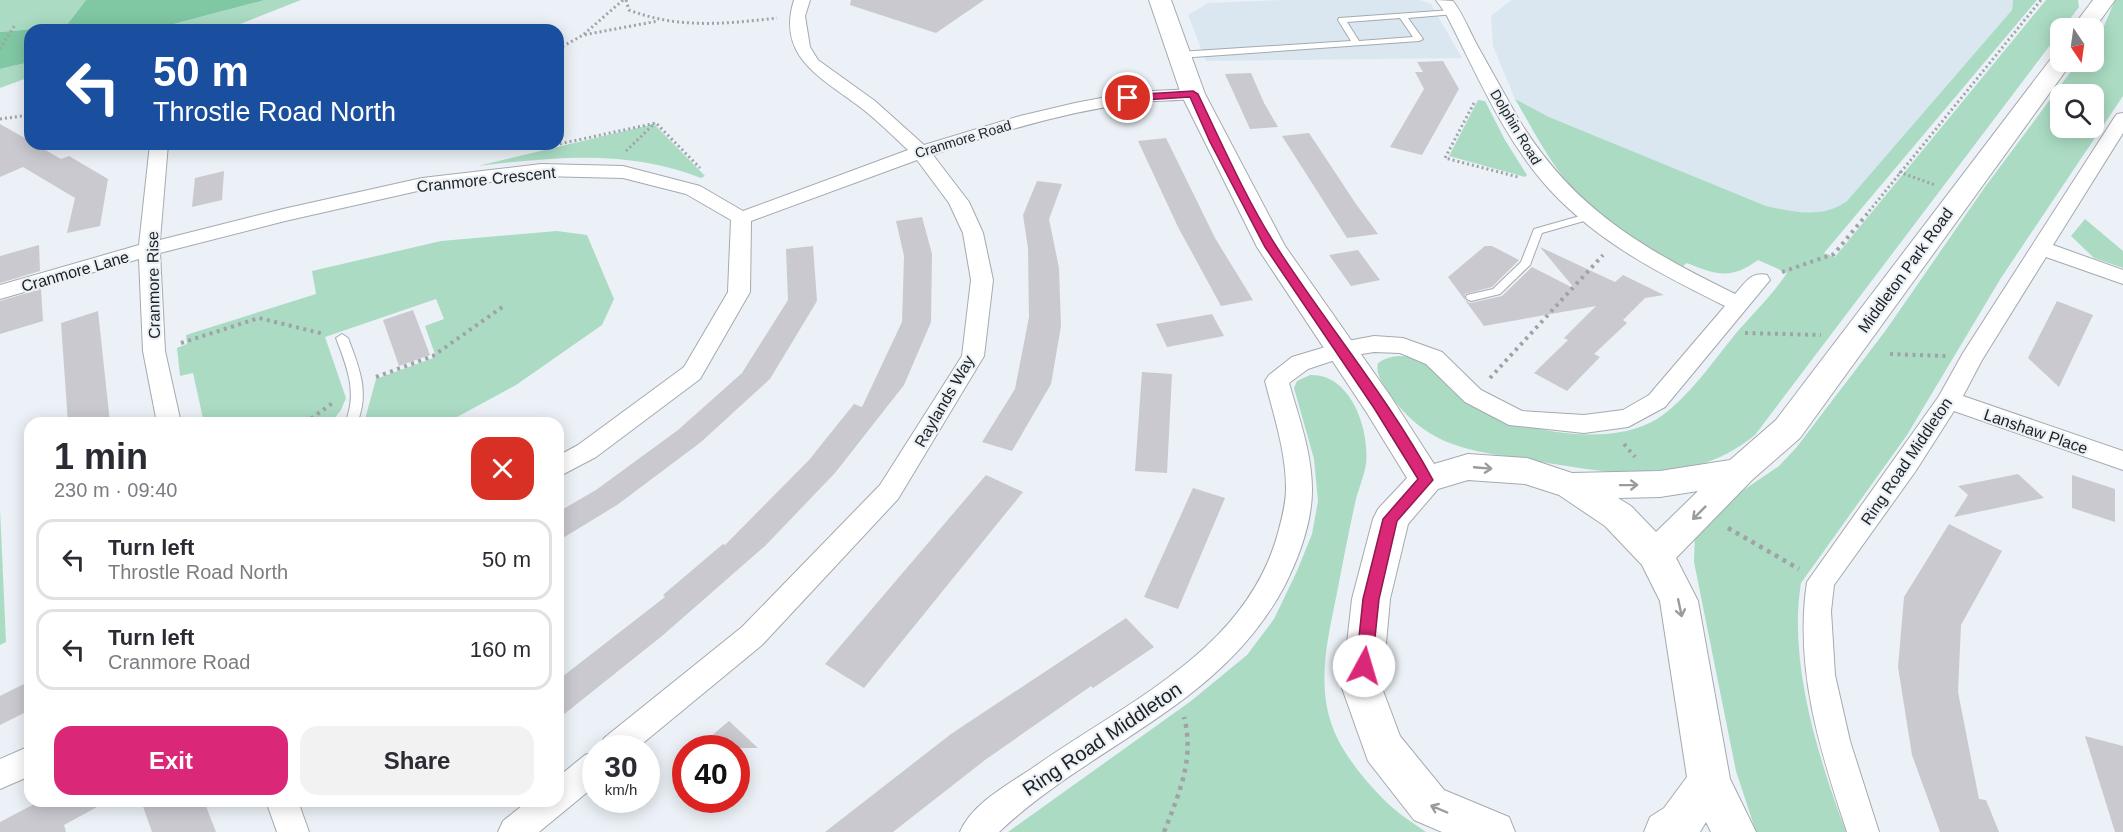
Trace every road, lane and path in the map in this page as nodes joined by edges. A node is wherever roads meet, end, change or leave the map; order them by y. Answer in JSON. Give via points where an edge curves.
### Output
{"nodes":[{"id":1,"x":624,"y":0,"type":"edge"},
{"id":2,"x":1160,"y":0,"type":"edge"},
{"id":3,"x":2041,"y":0,"type":"edge"},
{"id":4,"x":2104,"y":0,"type":"edge"},
{"id":5,"x":1448,"y":6,"type":"edge"},
{"id":6,"x":800,"y":8,"type":"edge"},
{"id":7,"x":1402,"y":15,"type":"junction"},
{"id":8,"x":2085,"y":16,"type":"edge"},
{"id":9,"x":659,"y":21,"type":"junction"},
{"id":10,"x":15,"y":25,"type":"dead end"},
{"id":11,"x":583,"y":35,"type":"junction"},
{"id":12,"x":1356,"y":43,"type":"junction"},
{"id":13,"x":564,"y":46,"type":"edge"},
{"id":14,"x":0,"y":49,"type":"edge"},
{"id":15,"x":1179,"y":55,"type":"junction"},
{"id":16,"x":2053,"y":72,"type":"edge"},
{"id":17,"x":1487,"y":78,"type":"junction"},
{"id":18,"x":1193,"y":94,"type":"junction"},
{"id":19,"x":24,"y":116,"type":"edge"},
{"id":20,"x":2123,"y":118,"type":"edge"},
{"id":21,"x":0,"y":119,"type":"edge"},
{"id":22,"x":656,"y":123,"type":"dead end"},
{"id":23,"x":157,"y":150,"type":"edge"},
{"id":24,"x":921,"y":152,"type":"junction"},
{"id":25,"x":605,"y":171,"type":"junction"},
{"id":26,"x":1899,"y":172,"type":"junction"},
{"id":27,"x":1555,"y":187,"type":"junction"},
{"id":28,"x":1960,"y":194,"type":"junction"},
{"id":29,"x":1587,"y":217,"type":"junction"},
{"id":30,"x":741,"y":218,"type":"junction"},
{"id":31,"x":1617,"y":239,"type":"junction"},
{"id":32,"x":2041,"y":248,"type":"junction"},
{"id":33,"x":149,"y":249,"type":"junction"},
{"id":34,"x":2123,"y":277,"type":"edge"},
{"id":35,"x":1759,"y":280,"type":"joint"},
{"id":36,"x":0,"y":292,"type":"edge"},
{"id":37,"x":1471,"y":297,"type":"dead end"},
{"id":38,"x":1738,"y":304,"type":"junction"},
{"id":39,"x":505,"y":305,"type":"dead end"},
{"id":40,"x":1722,"y":322,"type":"junction"},
{"id":41,"x":342,"y":338,"type":"joint"},
{"id":42,"x":1850,"y":346,"type":"junction"},
{"id":43,"x":1342,"y":350,"type":"junction"},
{"id":44,"x":154,"y":351,"type":"junction"},
{"id":45,"x":1890,"y":354,"type":"dead end"},
{"id":46,"x":1967,"y":366,"type":"junction"},
{"id":47,"x":359,"y":384,"type":"junction"},
{"id":48,"x":1473,"y":396,"type":"junction"},
{"id":49,"x":1949,"y":400,"type":"junction"},
{"id":50,"x":168,"y":417,"type":"edge"},
{"id":51,"x":313,"y":417,"type":"edge"},
{"id":52,"x":355,"y":417,"type":"edge"},
{"id":53,"x":2123,"y":461,"type":"edge"},
{"id":54,"x":564,"y":464,"type":"edge"},
{"id":55,"x":1740,"y":471,"type":"junction"},
{"id":56,"x":1426,"y":480,"type":"junction"},
{"id":57,"x":1571,"y":486,"type":"junction"},
{"id":58,"x":1656,"y":555,"type":"junction"},
{"id":59,"x":1175,"y":691,"type":"junction"},
{"id":60,"x":631,"y":735,"type":"edge"},
{"id":61,"x":24,"y":763,"type":"edge"},
{"id":62,"x":0,"y":775,"type":"edge"},
{"id":63,"x":582,"y":776,"type":"edge"},
{"id":64,"x":1709,"y":782,"type":"junction"},
{"id":65,"x":564,"y":791,"type":"edge"},
{"id":66,"x":284,"y":807,"type":"edge"},
{"id":67,"x":545,"y":807,"type":"edge"},
{"id":68,"x":293,"y":832,"type":"edge"},
{"id":69,"x":514,"y":832,"type":"edge"},
{"id":70,"x":976,"y":832,"type":"edge"},
{"id":71,"x":1164,"y":832,"type":"edge"},
{"id":72,"x":1493,"y":832,"type":"edge"},
{"id":73,"x":1666,"y":832,"type":"edge"},
{"id":74,"x":1734,"y":832,"type":"edge"},
{"id":75,"x":1863,"y":832,"type":"edge"}],
"edges":[{"from":1,"to":9,"type":"path","via":[[628,10]]},
{"from":1,"to":11,"type":"path"},
{"from":2,"to":15,"type":"street"},
{"from":3,"to":26,"type":"path"},
{"from":4,"to":8,"type":"street"},
{"from":5,"to":7,"type":"lane"},
{"from":5,"to":17,"type":"street","name":"Dolphin Road"},
{"from":6,"to":9,"type":"path","via":[[734,24]]},
{"from":6,"to":24,"type":"street","name":"Raylands Way","via":[[802,47],[812,63],[869,105]]},
{"from":7,"to":12,"type":"lane","via":[[1342,20]]},
{"from":7,"to":12,"type":"lane","via":[[1419,39]]},
{"from":9,"to":11,"type":"path"},
{"from":10,"to":14,"type":"path"},
{"from":11,"to":13,"type":"path"},
{"from":12,"to":15,"type":"lane"},
{"from":15,"to":18,"type":"street"},
{"from":16,"to":28,"type":"street","name":"Middleton Park Road"},
{"from":17,"to":27,"type":"street","name":"Dolphin Road","via":[[1527,151]]},
{"from":17,"to":27,"type":"path","via":[[1445,158]]},
{"from":18,"to":24,"type":"street","name":"Cranmore Road","via":[[1128,98],[1071,108]]},
{"from":18,"to":43,"type":"street","via":[[1271,247]]},
{"from":19,"to":21,"type":"path"},
{"from":20,"to":32,"type":"street","name":"Ring Road Middleton"},
{"from":22,"to":25,"type":"path"},
{"from":23,"to":33,"type":"street","name":"Cranmore Rise"},
{"from":24,"to":30,"type":"street","name":"Cranmore Road"},
{"from":24,"to":60,"type":"street","name":"Raylands Way","via":[[959,202],[973,233],[982,280],[973,356],[889,492],[752,636]]},
{"from":25,"to":30,"type":"street","name":"Cranmore Crescent","via":[[693,190]]},
{"from":25,"to":33,"type":"street","name":"Cranmore Crescent","via":[[541,170],[422,184]]},
{"from":26,"to":28,"type":"path"},
{"from":26,"to":35,"type":"path","via":[[1834,254]]},
{"from":27,"to":29,"type":"street","name":"Dolphin Road"},
{"from":28,"to":42,"type":"street","name":"Middleton Park Road"},
{"from":29,"to":31,"type":"street","name":"Dolphin Road"},
{"from":29,"to":37,"type":"lane","via":[[1538,231],[1526,263],[1496,292]]},
{"from":30,"to":54,"type":"street","via":[[739,292],[692,373]]},
{"from":31,"to":38,"type":"street","name":"Dolphin Road"},
{"from":31,"to":48,"type":"path"},
{"from":32,"to":34,"type":"street"},
{"from":32,"to":46,"type":"street","name":"Ring Road Middleton"},
{"from":33,"to":36,"type":"street","name":"Cranmore Lane"},
{"from":33,"to":44,"type":"street","name":"Cranmore Rise"},
{"from":35,"to":38,"type":"street"},
{"from":38,"to":40,"type":"street"},
{"from":39,"to":47,"type":"path","via":[[433,356]]},
{"from":40,"to":42,"type":"path","via":[[1746,334],[1823,335]]},
{"from":40,"to":48,"type":"street","via":[[1657,401],[1628,418],[1584,424],[1518,419]]},
{"from":41,"to":44,"type":"path","via":[[259,318]]},
{"from":41,"to":47,"type":"lane"},
{"from":42,"to":55,"type":"street","name":"Middleton Park Road","via":[[1788,429]]},
{"from":43,"to":48,"type":"street","via":[[1374,344],[1404,346],[1434,358]]},
{"from":43,"to":56,"type":"street"},
{"from":43,"to":59,"type":"street","name":"Ring Road Middleton","via":[[1300,363],[1277,381],[1297,460],[1298,505],[1288,550],[1265,600],[1228,647]]},
{"from":44,"to":50,"type":"street","name":"Cranmore Rise"},
{"from":45,"to":46,"type":"path","via":[[1943,355]]},
{"from":46,"to":49,"type":"street","name":"Ring Road Middleton"},
{"from":47,"to":51,"type":"path"},
{"from":47,"to":52,"type":"lane"},
{"from":49,"to":53,"type":"street","name":"Lanshaw Place"},
{"from":49,"to":75,"type":"street","name":"Ring Road Middleton","via":[[1821,582],[1817,597],[1816,639],[1827,704]]},
{"from":57,"to":55,"type":"street","one_way":true,"via":[[1660,484]]},
{"from":55,"to":58,"type":"street","name":"Middleton Park Road","one_way":true},
{"from":56,"to":57,"type":"street","one_way":true,"via":[[1468,467],[1527,471]]},
{"from":72,"to":56,"type":"street","one_way":true,"via":[[1430,805],[1383,747],[1362,688],[1371,599],[1391,519]]},
{"from":57,"to":58,"type":"street","via":[[1618,516]]},
{"from":58,"to":64,"type":"street","one_way":true,"via":[[1679,601]]},
{"from":59,"to":70,"type":"street","name":"Ring Road Middleton","via":[[1010,802]]},
{"from":59,"to":71,"type":"path","via":[[1188,726],[1187,770]]},
{"from":61,"to":62,"type":"street"},
{"from":63,"to":65,"type":"street"},
{"from":64,"to":73,"type":"street","via":[[1680,823]]},
{"from":64,"to":74,"type":"street"},
{"from":66,"to":68,"type":"street"},
{"from":67,"to":69,"type":"street"}]}
